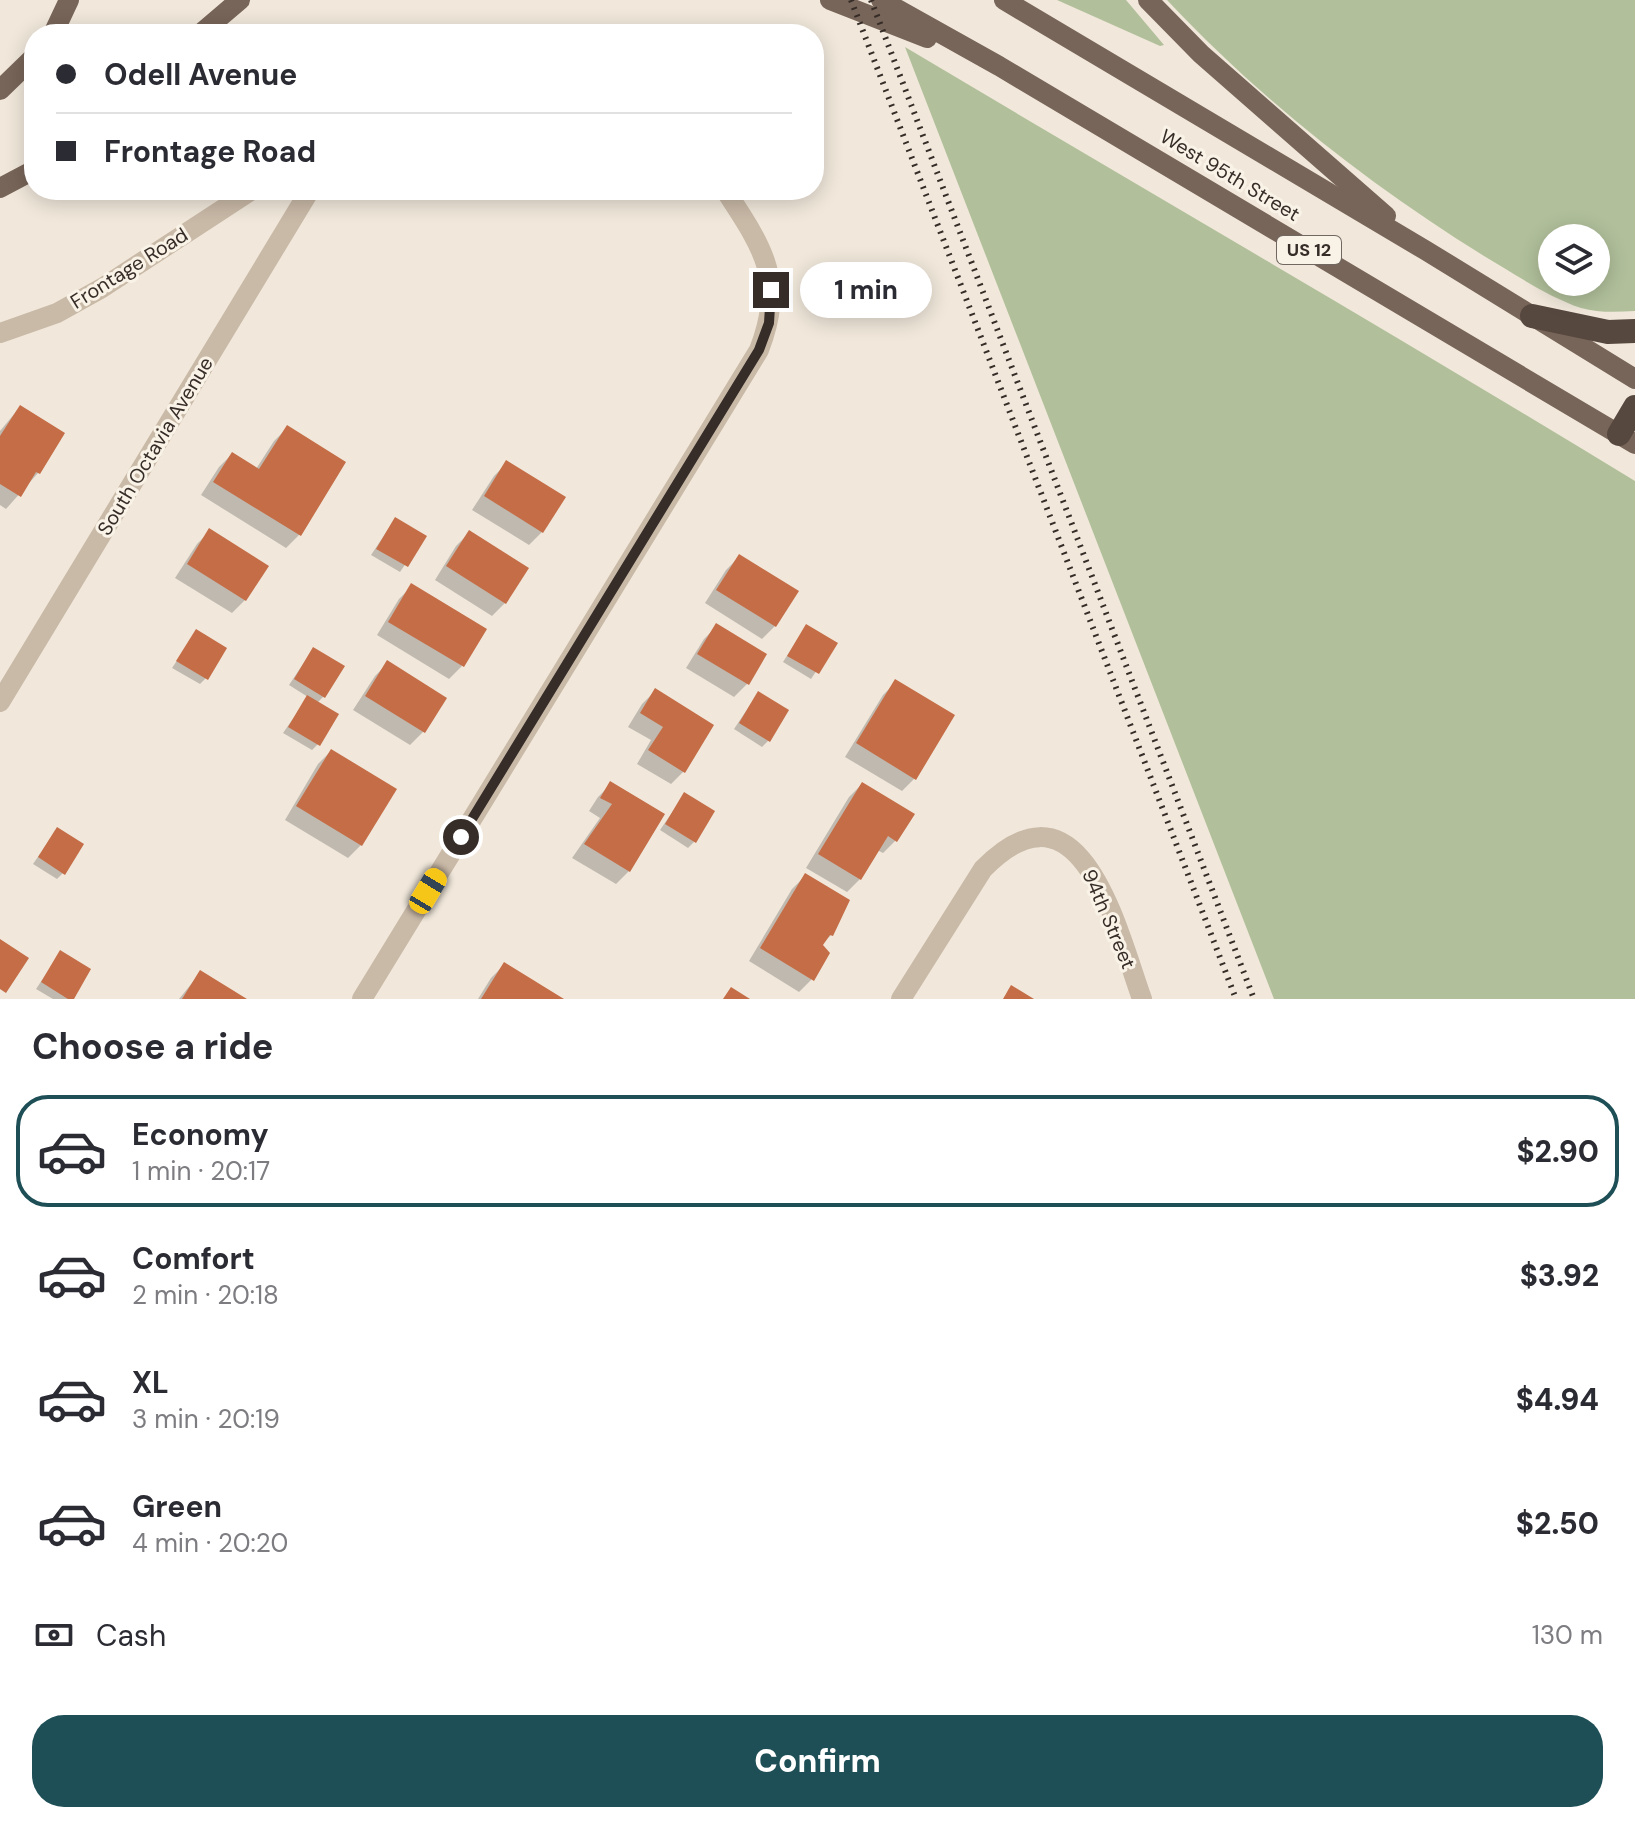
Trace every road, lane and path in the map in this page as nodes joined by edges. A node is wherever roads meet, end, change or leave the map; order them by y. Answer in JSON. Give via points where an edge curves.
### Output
{"nodes":[{"id":1,"x":69,"y":0,"type":"edge"},
{"id":2,"x":240,"y":0,"type":"edge"},
{"id":3,"x":830,"y":0,"type":"edge"},
{"id":4,"x":881,"y":0,"type":"edge"},
{"id":5,"x":1004,"y":0,"type":"edge"},
{"id":6,"x":1148,"y":0,"type":"edge"},
{"id":7,"x":58,"y":24,"type":"edge"},
{"id":8,"x":212,"y":24,"type":"edge"},
{"id":9,"x":999,"y":66,"type":"junction"},
{"id":10,"x":24,"y":67,"type":"edge"},
{"id":11,"x":0,"y":90,"type":"edge"},
{"id":12,"x":24,"y":175,"type":"edge"},
{"id":13,"x":0,"y":188,"type":"edge"},
{"id":14,"x":237,"y":200,"type":"edge"},
{"id":15,"x":304,"y":200,"type":"edge"},
{"id":16,"x":731,"y":200,"type":"edge"},
{"id":17,"x":1425,"y":250,"type":"junction"},
{"id":18,"x":1532,"y":316,"type":"junction"},
{"id":19,"x":1635,"y":331,"type":"edge"},
{"id":20,"x":0,"y":333,"type":"edge"},
{"id":21,"x":1635,"y":379,"type":"edge"},
{"id":22,"x":1635,"y":407,"type":"edge"},
{"id":23,"x":1627,"y":439,"type":"edge"},
{"id":24,"x":0,"y":702,"type":"edge"},
{"id":25,"x":362,"y":999,"type":"edge"},
{"id":26,"x":901,"y":999,"type":"edge"},
{"id":27,"x":1142,"y":999,"type":"edge"}],
"edges":[{"from":1,"to":7,"type":"main road"},
{"from":2,"to":8,"type":"main road"},
{"from":3,"to":9,"type":"main road"},
{"from":4,"to":9,"type":"main road","name":"West 95th Street","number":"US 12"},
{"from":5,"to":17,"type":"main road","name":"West 95th Street"},
{"from":6,"to":17,"type":"main road","via":[[1201,54]]},
{"from":9,"to":23,"type":"main road","name":"West 95th Street","number":"US 12"},
{"from":10,"to":11,"type":"main road"},
{"from":12,"to":13,"type":"main road"},
{"from":14,"to":20,"type":"street","name":"Frontage Road","via":[[102,288],[57,313]]},
{"from":15,"to":24,"type":"street","name":"South Octavia Avenue"},
{"from":16,"to":25,"type":"street","via":[[766,258],[769,323],[759,350]]},
{"from":17,"to":18,"type":"main road","name":"West 95th Street"},
{"from":18,"to":19,"type":"highway","via":[[1608,332]]},
{"from":18,"to":21,"type":"main road","name":"West 95th Street"},
{"from":22,"to":23,"type":"highway"},
{"from":26,"to":27,"type":"street","name":"94th Street","via":[[983,869],[1000,851],[1036,837],[1070,845],[1082,857],[1095,877]]}]}
